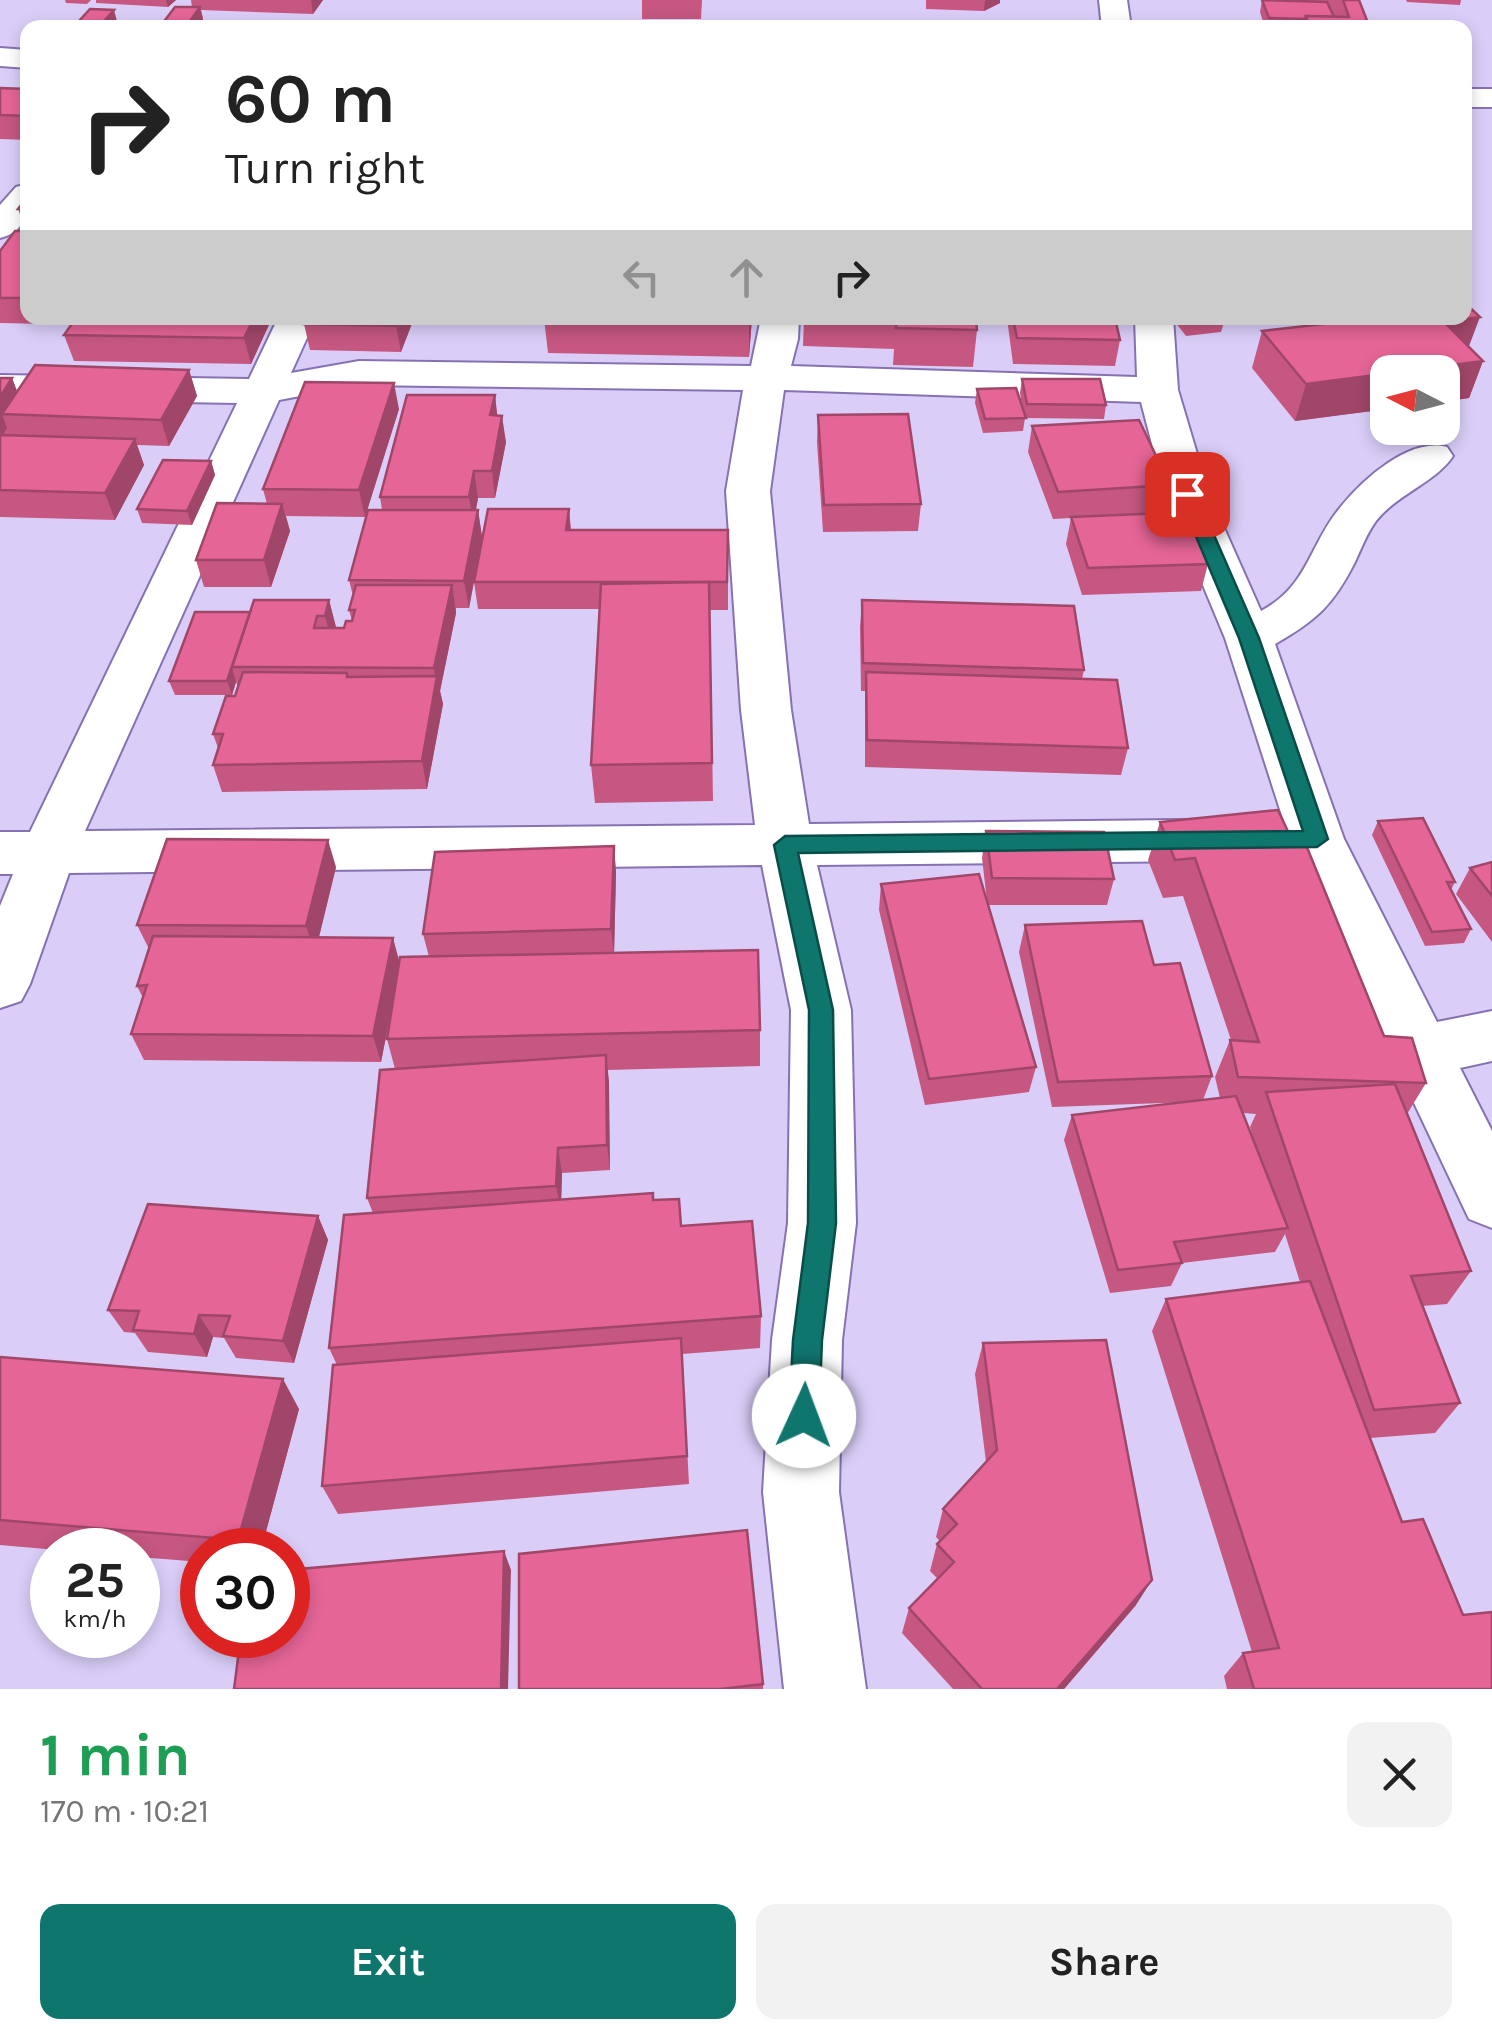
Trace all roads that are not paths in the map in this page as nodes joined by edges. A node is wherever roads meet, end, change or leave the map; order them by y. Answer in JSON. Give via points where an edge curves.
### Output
{"nodes":[{"id":1,"x":20,"y":203,"type":"edge"},
{"id":2,"x":0,"y":227,"type":"edge"},
{"id":3,"x":294,"y":325,"type":"edge"},
{"id":4,"x":780,"y":325,"type":"edge"},
{"id":5,"x":1154,"y":325,"type":"edge"},
{"id":6,"x":0,"y":387,"type":"edge"},
{"id":7,"x":1158,"y":390,"type":"junction"},
{"id":8,"x":262,"y":391,"type":"junction"},
{"id":9,"x":1432,"y":456,"type":"dead end"},
{"id":10,"x":1249,"y":638,"type":"junction"},
{"id":11,"x":1317,"y":839,"type":"junction"},
{"id":12,"x":785,"y":845,"type":"junction"},
{"id":13,"x":24,"y":853,"type":"edge"},
{"id":14,"x":0,"y":984,"type":"edge"},
{"id":15,"x":1492,"y":1036,"type":"edge"},
{"id":16,"x":1424,"y":1051,"type":"junction"},
{"id":17,"x":1492,"y":1198,"type":"edge"},
{"id":18,"x":825,"y":1689,"type":"edge"}],
"edges":[{"from":1,"to":2,"type":"street"},
{"from":3,"to":8,"type":"street"},
{"from":4,"to":12,"type":"street","via":[[759,404],[748,491]]},
{"from":5,"to":7,"type":"street"},
{"from":6,"to":8,"type":"street"},
{"from":7,"to":8,"type":"street","via":[[359,373]]},
{"from":7,"to":10,"type":"street","via":[[1187,494]]},
{"from":8,"to":13,"type":"street"},
{"from":9,"to":10,"type":"street","via":[[1356,516],[1317,590],[1296,612]]},
{"from":10,"to":11,"type":"street"},
{"from":11,"to":12,"type":"street"},
{"from":11,"to":16,"type":"street"},
{"from":12,"to":13,"type":"street"},
{"from":12,"to":18,"type":"street","via":[[821,1010],[822,1223],[807,1340],[801,1492]]},
{"from":13,"to":14,"type":"street"},
{"from":15,"to":16,"type":"street"},
{"from":16,"to":17,"type":"street"}]}
